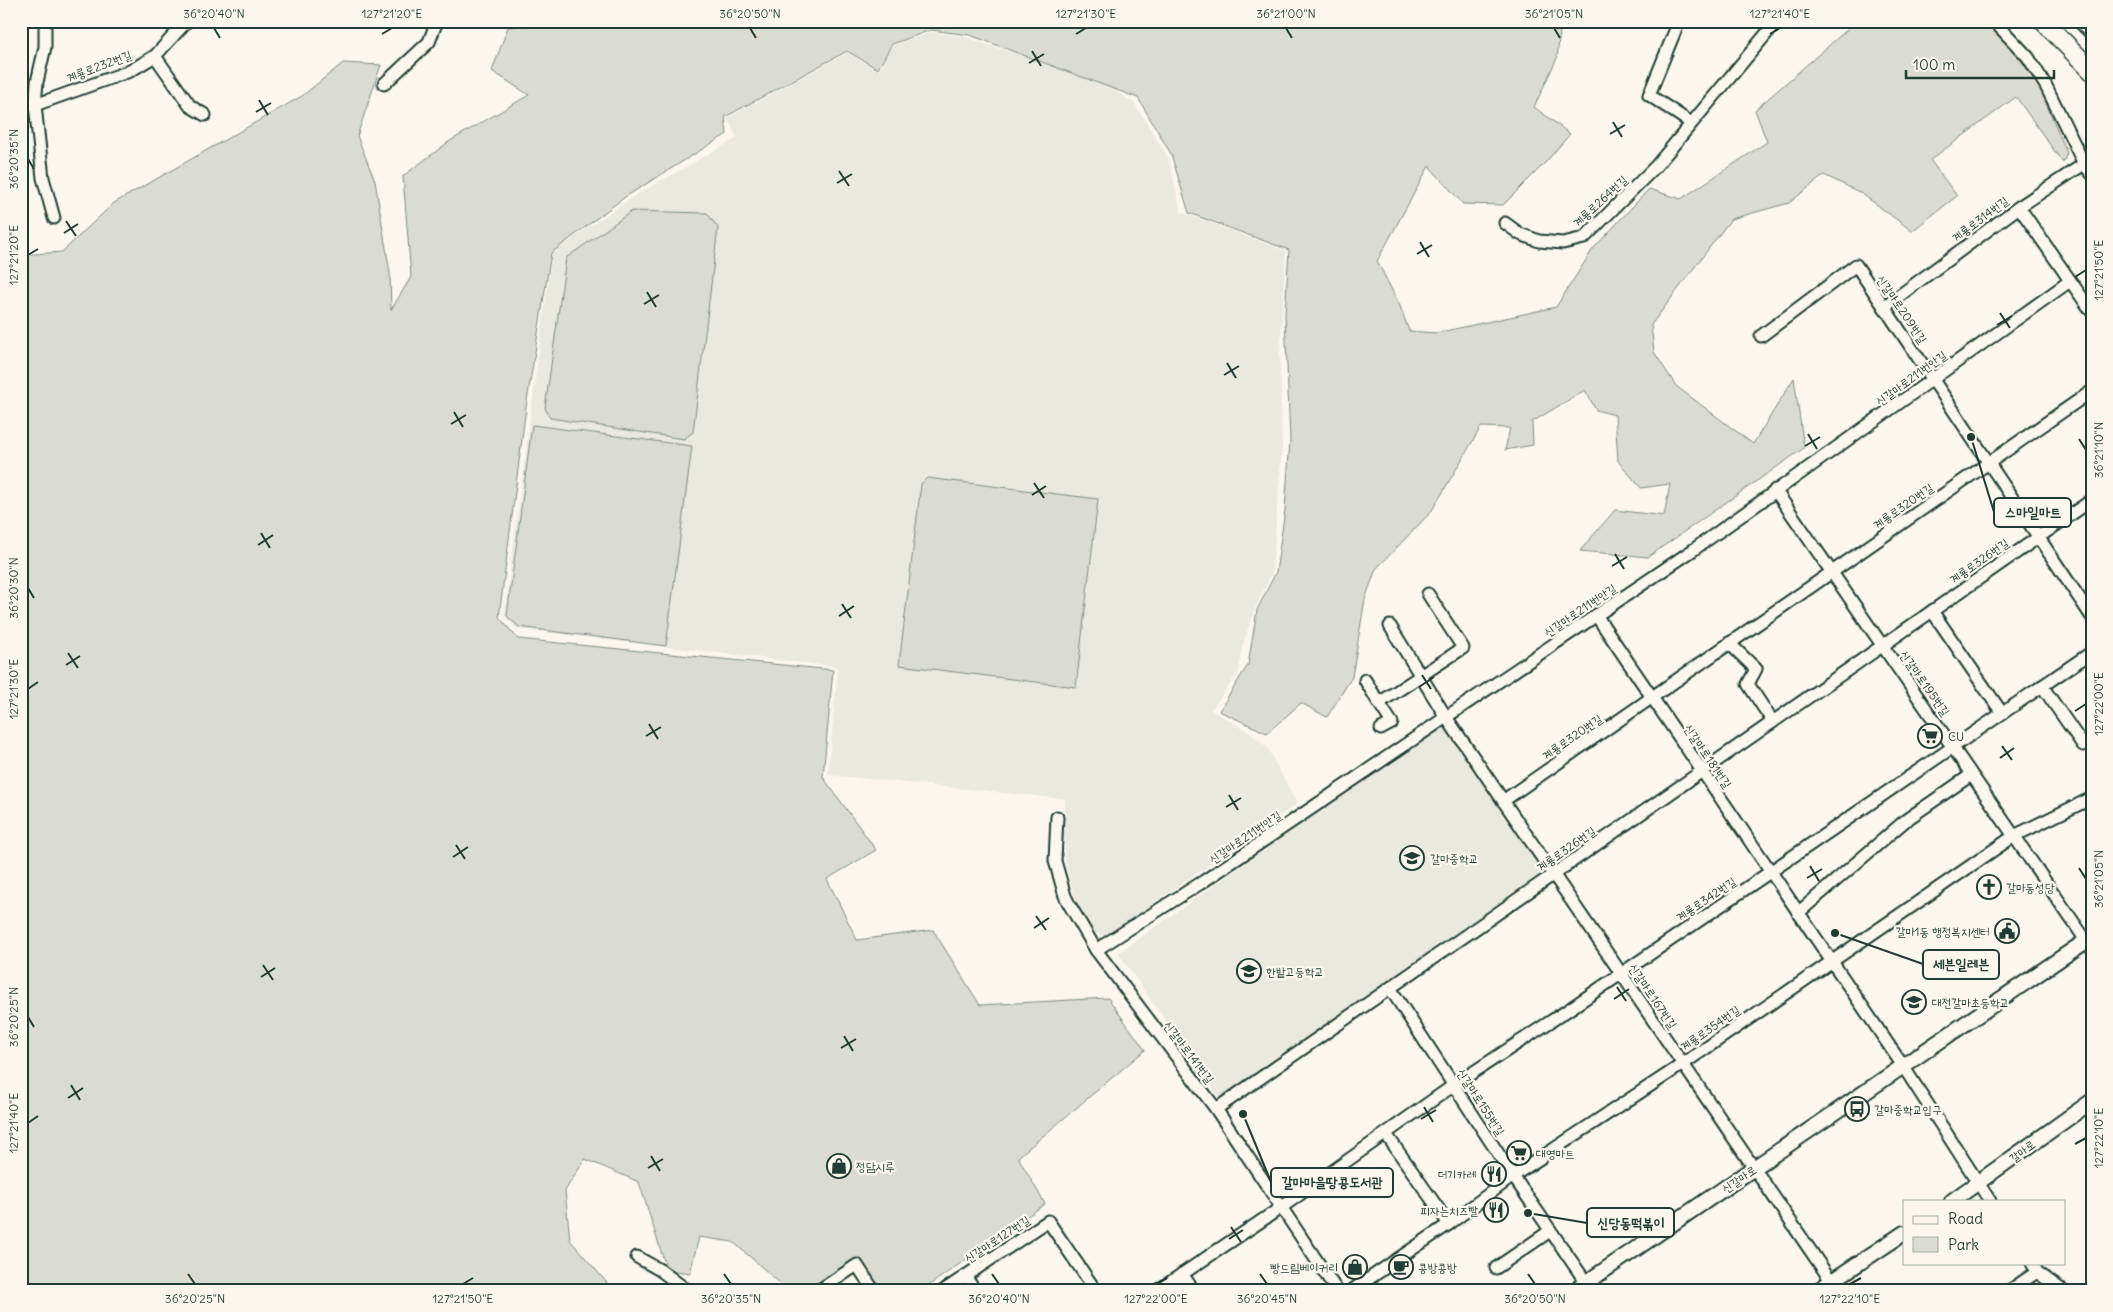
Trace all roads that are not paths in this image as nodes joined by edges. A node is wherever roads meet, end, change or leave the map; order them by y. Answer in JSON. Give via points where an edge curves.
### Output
{"nodes":[{"id":1,"x":45,"y":21,"type":"edge"},
{"id":2,"x":187,"y":21,"type":"edge"},
{"id":3,"x":437,"y":21,"type":"edge"},
{"id":4,"x":1679,"y":21,"type":"edge"},
{"id":5,"x":1777,"y":21,"type":"edge"},
{"id":6,"x":1994,"y":21,"type":"edge"},
{"id":7,"x":2043,"y":21,"type":"edge"},
{"id":8,"x":2083,"y":21,"type":"edge"},
{"id":9,"x":2092,"y":30,"type":"edge"},
{"id":10,"x":155,"y":56,"type":"junction"},
{"id":11,"x":2092,"y":71,"type":"edge"},
{"id":12,"x":384,"y":84,"type":"dead end"},
{"id":13,"x":35,"y":105,"type":"junction"},
{"id":14,"x":204,"y":114,"type":"dead end"},
{"id":15,"x":1691,"y":123,"type":"junction"},
{"id":16,"x":2084,"y":164,"type":"junction"},
{"id":17,"x":2092,"y":174,"type":"edge"},
{"id":18,"x":2020,"y":206,"type":"junction"},
{"id":19,"x":54,"y":218,"type":"dead end"},
{"id":20,"x":1505,"y":223,"type":"dead end"},
{"id":21,"x":2070,"y":281,"type":"junction"},
{"id":22,"x":1884,"y":307,"type":"junction"},
{"id":23,"x":2092,"y":312,"type":"edge"},
{"id":24,"x":1761,"y":336,"type":"dead end"},
{"id":25,"x":1933,"y":380,"type":"junction"},
{"id":26,"x":2092,"y":391,"type":"edge"},
{"id":27,"x":1988,"y":463,"type":"junction"},
{"id":28,"x":1775,"y":490,"type":"junction"},
{"id":29,"x":2092,"y":500,"type":"edge"},
{"id":30,"x":2038,"y":537,"type":"junction"},
{"id":31,"x":1832,"y":572,"type":"junction"},
{"id":32,"x":1428,"y":594,"type":"dead end"},
{"id":33,"x":1932,"y":611,"type":"junction"},
{"id":34,"x":1596,"y":615,"type":"junction"},
{"id":35,"x":2092,"y":617,"type":"edge"},
{"id":36,"x":1390,"y":626,"type":"dead end"},
{"id":37,"x":1729,"y":644,"type":"junction"},
{"id":38,"x":1882,"y":646,"type":"junction"},
{"id":39,"x":2092,"y":652,"type":"edge"},
{"id":40,"x":1422,"y":676,"type":"junction"},
{"id":41,"x":1365,"y":680,"type":"dead end"},
{"id":42,"x":2042,"y":686,"type":"junction"},
{"id":43,"x":1652,"y":698,"type":"junction"},
{"id":44,"x":1380,"y":703,"type":"junction"},
{"id":45,"x":2002,"y":713,"type":"junction"},
{"id":46,"x":1446,"y":716,"type":"junction"},
{"id":47,"x":1773,"y":722,"type":"junction"},
{"id":48,"x":1381,"y":729,"type":"dead end"},
{"id":49,"x":2088,"y":742,"type":"edge"},
{"id":50,"x":1952,"y":747,"type":"junction"},
{"id":51,"x":1702,"y":771,"type":"junction"},
{"id":52,"x":1971,"y":775,"type":"junction"},
{"id":53,"x":2092,"y":798,"type":"edge"},
{"id":54,"x":1503,"y":801,"type":"junction"},
{"id":55,"x":1057,"y":817,"type":"dead end"},
{"id":56,"x":2014,"y":836,"type":"junction"},
{"id":57,"x":1770,"y":872,"type":"junction"},
{"id":58,"x":1554,"y":874,"type":"junction"},
{"id":59,"x":1798,"y":913,"type":"junction"},
{"id":60,"x":2090,"y":943,"type":"edge"},
{"id":61,"x":1096,"y":950,"type":"junction"},
{"id":62,"x":1832,"y":961,"type":"junction"},
{"id":63,"x":1621,"y":974,"type":"junction"},
{"id":64,"x":1390,"y":988,"type":"junction"},
{"id":65,"x":1683,"y":1064,"type":"junction"},
{"id":66,"x":1903,"y":1066,"type":"junction"},
{"id":67,"x":1454,"y":1086,"type":"junction"},
{"id":68,"x":2092,"y":1101,"type":"edge"},
{"id":69,"x":1216,"y":1109,"type":"junction"},
{"id":70,"x":1386,"y":1134,"type":"junction"},
{"id":71,"x":1754,"y":1168,"type":"junction"},
{"id":72,"x":1514,"y":1176,"type":"junction"},
{"id":73,"x":1979,"y":1183,"type":"junction"},
{"id":74,"x":1954,"y":1200,"type":"edge"},
{"id":75,"x":1989,"y":1200,"type":"edge"},
{"id":76,"x":1282,"y":1207,"type":"junction"},
{"id":77,"x":1449,"y":1224,"type":"junction"},
{"id":78,"x":1550,"y":1231,"type":"junction"},
{"id":79,"x":1903,"y":1234,"type":"edge"},
{"id":80,"x":637,"y":1257,"type":"dead end"},
{"id":81,"x":2035,"y":1267,"type":"edge"},
{"id":82,"x":1496,"y":1268,"type":"dead end"},
{"id":83,"x":1182,"y":1274,"type":"junction"},
{"id":84,"x":965,"y":1276,"type":"junction"},
{"id":85,"x":1835,"y":1286,"type":"edge"},
{"id":86,"x":1584,"y":1288,"type":"edge"},
{"id":87,"x":688,"y":1291,"type":"edge"},
{"id":88,"x":818,"y":1291,"type":"edge"},
{"id":89,"x":874,"y":1291,"type":"edge"},
{"id":90,"x":943,"y":1291,"type":"edge"},
{"id":91,"x":975,"y":1291,"type":"edge"},
{"id":92,"x":1096,"y":1291,"type":"edge"},
{"id":93,"x":1157,"y":1291,"type":"edge"},
{"id":94,"x":1194,"y":1291,"type":"edge"},
{"id":95,"x":1337,"y":1291,"type":"edge"},
{"id":96,"x":1350,"y":1291,"type":"edge"},
{"id":97,"x":1817,"y":1291,"type":"edge"},
{"id":98,"x":2009,"y":1291,"type":"edge"},
{"id":99,"x":2063,"y":1291,"type":"edge"}],
"edges":[{"from":1,"to":13,"type":"street","via":[[45,47]]},
{"from":2,"to":10,"type":"street","name":"계룡로232번길"},
{"from":3,"to":12,"type":"street","via":[[430,42]]},
{"from":4,"to":15,"type":"street","via":[[1649,94]]},
{"from":5,"to":15,"type":"street","name":"계룡로264번길"},
{"from":6,"to":16,"type":"street","via":[[2028,57]]},
{"from":7,"to":11,"type":"main road"},
{"from":8,"to":9,"type":"main road"},
{"from":10,"to":13,"type":"street","name":"계룡로232번길","via":[[130,71]]},
{"from":10,"to":14,"type":"street","via":[[190,106]]},
{"from":13,"to":19,"type":"street","via":[[43,178]]},
{"from":15,"to":20,"type":"street","name":"계룡로264번길","via":[[1656,166],[1584,238],[1563,243],[1539,241],[1520,234]]},
{"from":16,"to":17,"type":"street"},
{"from":16,"to":18,"type":"street","name":"계룡로314번길"},
{"from":18,"to":21,"type":"street"},
{"from":18,"to":22,"type":"street","name":"계룡로314번길"},
{"from":21,"to":23,"type":"street"},
{"from":21,"to":25,"type":"street","name":"신갈마로211번안길"},
{"from":22,"to":24,"type":"street","name":"신갈마로209번길","via":[[1856,265]]},
{"from":22,"to":25,"type":"street","name":"신갈마로209번길"},
{"from":25,"to":27,"type":"street","name":"신갈마로209번길"},
{"from":25,"to":28,"type":"street","name":"신갈마로211번안길"},
{"from":26,"to":27,"type":"street","name":"계룡로320번길"},
{"from":27,"to":30,"type":"street","name":"신갈마로209번길"},
{"from":27,"to":31,"type":"street","name":"계룡로320번길"},
{"from":28,"to":31,"type":"street","name":"신갈마로195번길"},
{"from":28,"to":34,"type":"street","name":"신갈마로211번안길"},
{"from":29,"to":30,"type":"street","name":"계룡로326번길"},
{"from":30,"to":33,"type":"street","name":"계룡로326번길"},
{"from":30,"to":35,"type":"street","name":"신갈마로209번길"},
{"from":31,"to":37,"type":"street","name":"계룡로320번길"},
{"from":31,"to":38,"type":"street","name":"신갈마로195번길"},
{"from":32,"to":40,"type":"street","via":[[1463,648]]},
{"from":33,"to":38,"type":"street","name":"계룡로326번길"},
{"from":33,"to":45,"type":"street"},
{"from":34,"to":43,"type":"street","name":"신갈마로181번길"},
{"from":34,"to":46,"type":"street","name":"신갈마로211번안길"},
{"from":36,"to":40,"type":"street","name":"신갈마로167번길"},
{"from":37,"to":43,"type":"street","name":"계룡로320번길"},
{"from":37,"to":47,"type":"street","via":[[1756,669],[1748,684]]},
{"from":38,"to":47,"type":"street","name":"계룡로326번길"},
{"from":38,"to":50,"type":"street","name":"신갈마로195번길"},
{"from":39,"to":42,"type":"street","name":"계룡로342번길"},
{"from":40,"to":44,"type":"street"},
{"from":40,"to":46,"type":"street","name":"신갈마로167번길"},
{"from":41,"to":44,"type":"street"},
{"from":42,"to":45,"type":"street","name":"계룡로342번길"},
{"from":42,"to":49,"type":"street"},
{"from":43,"to":51,"type":"street","name":"신갈마로181번길"},
{"from":43,"to":54,"type":"street","name":"계룡로320번길"},
{"from":44,"to":48,"type":"street","via":[[1392,723]]},
{"from":45,"to":50,"type":"street","name":"계룡로342번길"},
{"from":46,"to":54,"type":"street","name":"신갈마로167번길"},
{"from":46,"to":61,"type":"street","name":"신갈마로211번안길","via":[[1212,876]]},
{"from":47,"to":51,"type":"street","name":"계룡로326번길"},
{"from":50,"to":52,"type":"street","name":"신갈마로195번길"},
{"from":50,"to":57,"type":"street","name":"계룡로342번길"},
{"from":51,"to":57,"type":"street","name":"신갈마로181번길"},
{"from":51,"to":58,"type":"street","name":"계룡로326번길"},
{"from":52,"to":56,"type":"street","name":"신갈마로195번길"},
{"from":52,"to":59,"type":"street","via":[[1906,820]]},
{"from":53,"to":56,"type":"street","name":"계룡로354번길"},
{"from":54,"to":58,"type":"street","name":"신갈마로167번길"},
{"from":55,"to":61,"type":"street","name":"신갈마로141번길","via":[[1055,860],[1065,896]]},
{"from":56,"to":60,"type":"street","name":"신갈마로195번길"},
{"from":56,"to":62,"type":"street","name":"계룡로354번길"},
{"from":57,"to":59,"type":"street","name":"신갈마로181번길"},
{"from":57,"to":63,"type":"street","name":"계룡로342번길"},
{"from":58,"to":63,"type":"street","name":"신갈마로167번길"},
{"from":58,"to":64,"type":"street","name":"계룡로326번길"},
{"from":59,"to":62,"type":"street","name":"신갈마로181번길"},
{"from":60,"to":66,"type":"street","name":"신갈마로"},
{"from":61,"to":69,"type":"street","name":"신갈마로141번길"},
{"from":62,"to":65,"type":"street","name":"계룡로354번길"},
{"from":62,"to":66,"type":"street","name":"신갈마로181번길"},
{"from":63,"to":65,"type":"street","name":"신갈마로167번길"},
{"from":63,"to":67,"type":"street","name":"계룡로342번길"},
{"from":64,"to":67,"type":"street","name":"신갈마로155번길"},
{"from":64,"to":69,"type":"street","name":"계룡로326번길"},
{"from":65,"to":71,"type":"street","name":"신갈마로167번길"},
{"from":65,"to":72,"type":"street","name":"계룡로354번길"},
{"from":66,"to":71,"type":"street","name":"신갈마로"},
{"from":66,"to":73,"type":"street"},
{"from":67,"to":70,"type":"street","name":"계룡로342번길"},
{"from":67,"to":72,"type":"street","name":"신갈마로155번길"},
{"from":68,"to":73,"type":"street","name":"갈마로"},
{"from":69,"to":76,"type":"street","name":"신갈마로141번길"},
{"from":70,"to":76,"type":"street","name":"계룡로342번길"},
{"from":70,"to":77,"type":"street"},
{"from":71,"to":85,"type":"street","name":"신갈마로167번길"},
{"from":71,"to":86,"type":"street","name":"신갈마로"},
{"from":72,"to":77,"type":"street","name":"계룡로354번길"},
{"from":72,"to":78,"type":"street","name":"신갈마로155번길"},
{"from":73,"to":74,"type":"street","name":"갈마로"},
{"from":73,"to":75,"type":"street"},
{"from":76,"to":83,"type":"street","name":"계룡로342번길"},
{"from":76,"to":95,"type":"street","name":"신갈마로141번길"},
{"from":77,"to":96,"type":"street","name":"계룡로354번길"},
{"from":78,"to":82,"type":"street"},
{"from":78,"to":86,"type":"street","name":"신갈마로155번길"},
{"from":79,"to":85,"type":"street"},
{"from":80,"to":87,"type":"street"},
{"from":81,"to":98,"type":"street"},
{"from":81,"to":99,"type":"street"},
{"from":83,"to":93,"type":"street","name":"계룡로342번길"},
{"from":83,"to":94,"type":"street"},
{"from":84,"to":90,"type":"street","name":"신갈마로127번길"},
{"from":84,"to":91,"type":"street","name":"신갈마로127번길"},
{"from":84,"to":92,"type":"street","name":"신갈마로127번길","via":[[1048,1221]]},
{"from":85,"to":97,"type":"street"},
{"from":88,"to":89,"type":"street","via":[[857,1265]]}]}
